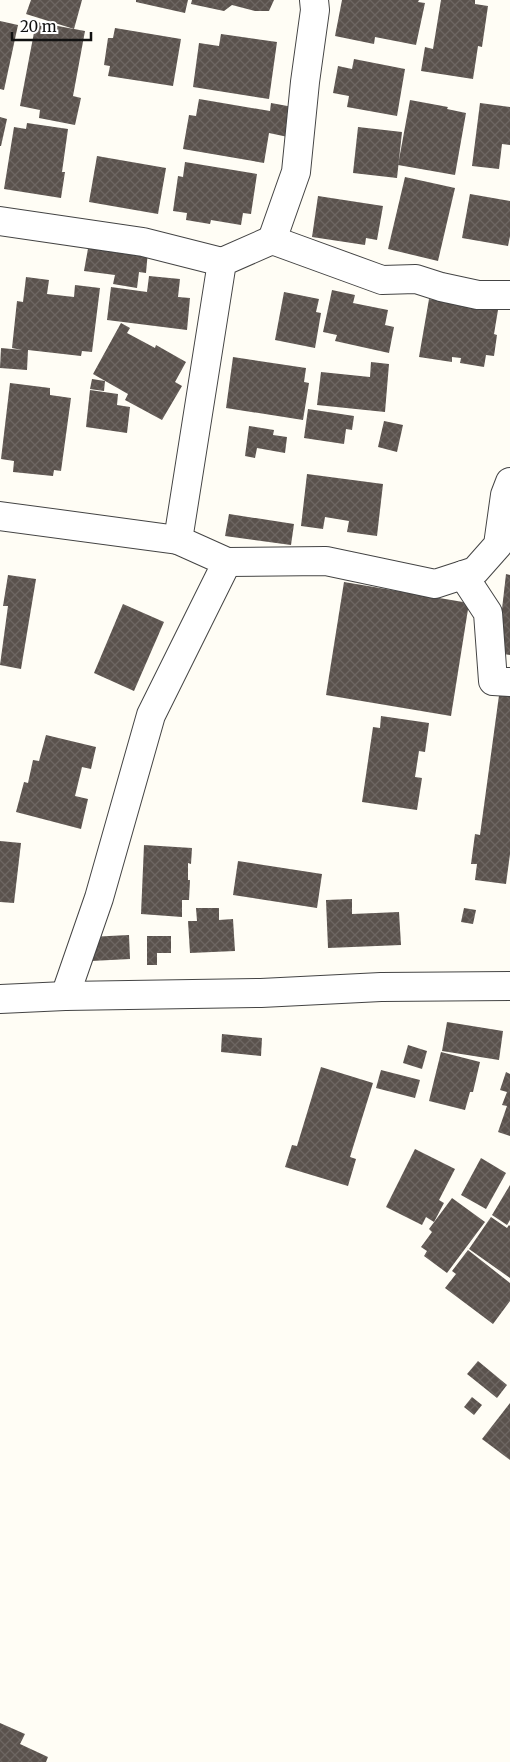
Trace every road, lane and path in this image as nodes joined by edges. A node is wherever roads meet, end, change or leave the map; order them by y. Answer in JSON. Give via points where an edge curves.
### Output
{"nodes":[{"id":1,"x":314,"y":0,"type":"edge"},
{"id":2,"x":0,"y":220,"type":"edge"},
{"id":3,"x":272,"y":240,"type":"junction"},
{"id":4,"x":222,"y":262,"type":"junction"},
{"id":5,"x":510,"y":295,"type":"edge"},
{"id":6,"x":510,"y":482,"type":"edge"},
{"id":7,"x":0,"y":516,"type":"edge"},
{"id":8,"x":178,"y":540,"type":"junction"},
{"id":9,"x":227,"y":562,"type":"junction"},
{"id":10,"x":464,"y":575,"type":"junction"},
{"id":11,"x":510,"y":682,"type":"edge"},
{"id":12,"x":510,"y":986,"type":"edge"},
{"id":13,"x":65,"y":996,"type":"junction"},
{"id":14,"x":0,"y":999,"type":"edge"}],
"edges":[{"from":1,"to":3,"type":"street","via":[[296,172]]},
{"from":2,"to":4,"type":"street","via":[[143,242]]},
{"from":3,"to":4,"type":"street"},
{"from":3,"to":5,"type":"street","via":[[382,280],[416,279],[478,295]]},
{"from":4,"to":8,"type":"street"},
{"from":6,"to":10,"type":"street","via":[[498,545],[475,571]]},
{"from":7,"to":8,"type":"street"},
{"from":8,"to":9,"type":"street"},
{"from":9,"to":10,"type":"street","via":[[326,561],[435,584]]},
{"from":9,"to":13,"type":"street","via":[[151,715],[99,898]]},
{"from":10,"to":11,"type":"street","via":[[488,613],[493,680]]},
{"from":12,"to":13,"type":"street"},
{"from":13,"to":14,"type":"street"}]}
